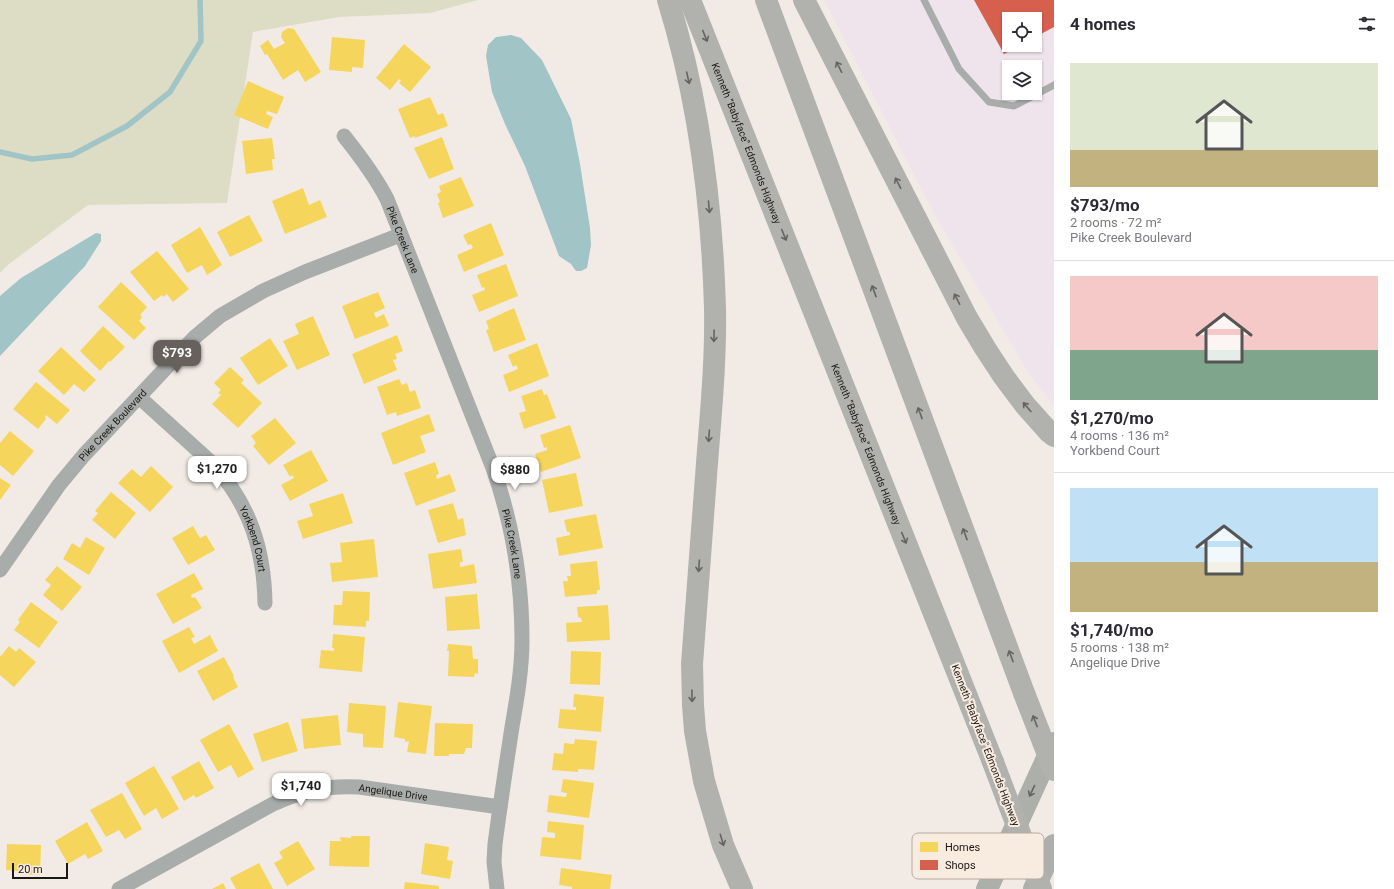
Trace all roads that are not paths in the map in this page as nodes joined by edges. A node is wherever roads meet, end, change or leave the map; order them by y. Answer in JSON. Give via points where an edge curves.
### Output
{"nodes":[{"id":1,"x":668,"y":0,"type":"edge"},
{"id":2,"x":690,"y":0,"type":"edge"},
{"id":3,"x":766,"y":0,"type":"edge"},
{"id":4,"x":804,"y":0,"type":"edge"},
{"id":5,"x":924,"y":0,"type":"edge"},
{"id":6,"x":1054,"y":85,"type":"edge"},
{"id":7,"x":344,"y":136,"type":"dead end"},
{"id":8,"x":400,"y":235,"type":"junction"},
{"id":9,"x":139,"y":397,"type":"junction"},
{"id":10,"x":1054,"y":436,"type":"edge"},
{"id":11,"x":0,"y":570,"type":"edge"},
{"id":12,"x":265,"y":603,"type":"dead end"},
{"id":13,"x":1054,"y":743,"type":"edge"},
{"id":14,"x":1054,"y":770,"type":"edge"},
{"id":15,"x":500,"y":807,"type":"junction"},
{"id":16,"x":1013,"y":833,"type":"edge"},
{"id":17,"x":1020,"y":833,"type":"edge"},
{"id":18,"x":1054,"y":845,"type":"edge"},
{"id":19,"x":1044,"y":867,"type":"edge"},
{"id":20,"x":992,"y":879,"type":"edge"},
{"id":21,"x":1037,"y":879,"type":"edge"},
{"id":22,"x":1039,"y":879,"type":"edge"},
{"id":23,"x":119,"y":889,"type":"edge"},
{"id":24,"x":497,"y":889,"type":"edge"},
{"id":25,"x":742,"y":889,"type":"edge"},
{"id":26,"x":987,"y":889,"type":"edge"},
{"id":27,"x":1034,"y":889,"type":"edge"},
{"id":28,"x":1041,"y":889,"type":"edge"}],
"edges":[{"from":1,"to":25,"type":"highway","one_way":true,"via":[[696,111],[707,188],[715,309],[712,391],[692,664],[693,705],[704,781],[723,845]]},
{"from":2,"to":17,"type":"highway","name":"Kenneth \"Babyface\" Edmonds Highway","one_way":true,"bridge":true},
{"from":14,"to":3,"type":"highway","one_way":true,"bridge":true},
{"from":10,"to":4,"type":"highway","one_way":true,"via":[[1015,392],[967,318]]},
{"from":5,"to":6,"type":"lane","via":[[959,69],[989,102],[1014,106]]},
{"from":7,"to":8,"type":"street","name":"Pike Creek Lane","via":[[380,185]]},
{"from":8,"to":9,"type":"street","name":"Pike Creek Boulevard","via":[[278,284],[232,308],[195,337]]},
{"from":8,"to":15,"type":"street","name":"Pike Creek Lane","via":[[493,468],[505,502],[515,546],[521,599],[521,663]]},
{"from":9,"to":11,"type":"street","name":"Pike Creek Boulevard","via":[[59,485]]},
{"from":9,"to":12,"type":"street","name":"Yorkbend Court","via":[[214,465],[236,493],[258,543]]},
{"from":13,"to":16,"type":"main road","one_way":true},
{"from":15,"to":23,"type":"street","name":"Angelique Drive","via":[[359,787],[326,787],[273,804]]},
{"from":15,"to":24,"type":"street","name":"Pike Creek Lane","via":[[494,855]]},
{"from":18,"to":19,"type":"main road"},
{"from":20,"to":26,"type":"main road","one_way":true},
{"from":21,"to":28,"type":"highway","name":"Kenneth \"Babyface\" Edmonds Highway","one_way":true,"bridge":true},
{"from":22,"to":27,"type":"main road"}]}
